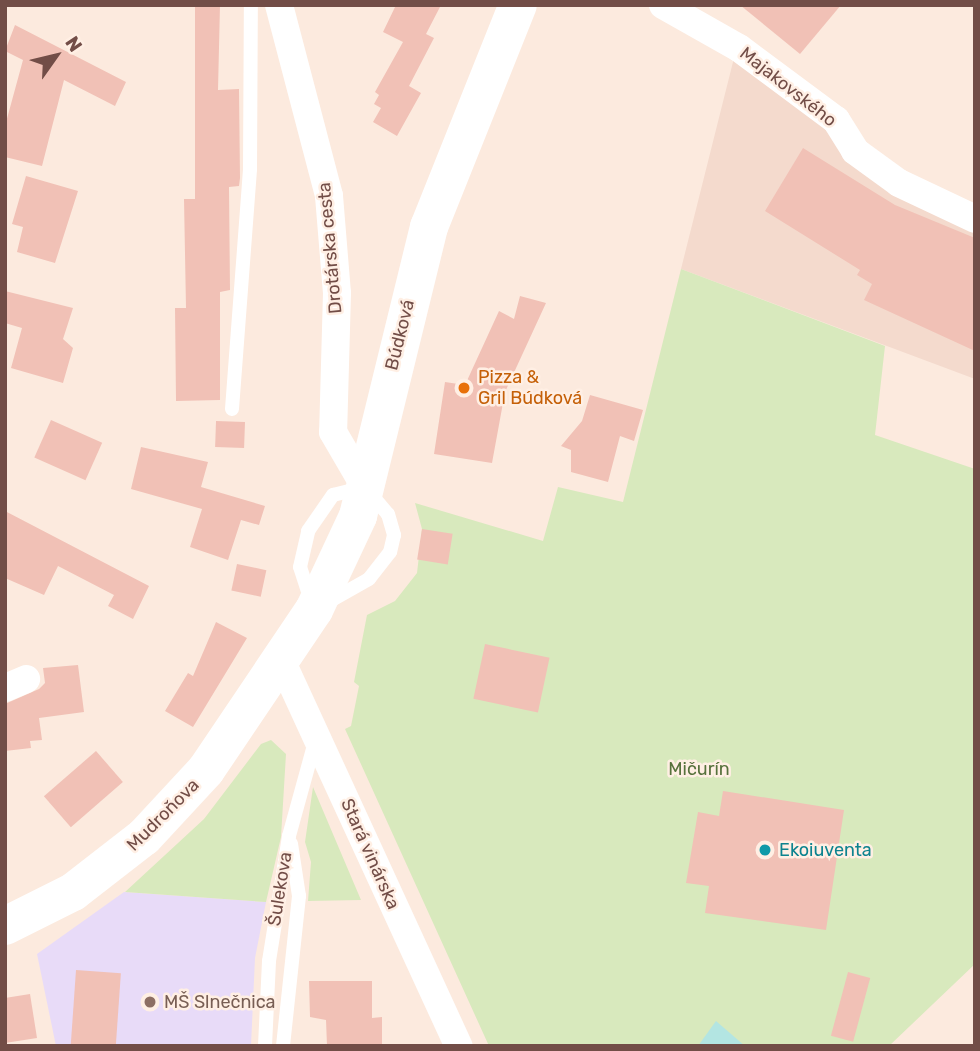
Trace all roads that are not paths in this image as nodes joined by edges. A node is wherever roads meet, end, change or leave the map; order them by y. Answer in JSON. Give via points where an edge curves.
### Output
{"nodes":[{"id":1,"x":251,"y":5,"type":"edge"},
{"id":2,"x":279,"y":5,"type":"edge"},
{"id":3,"x":518,"y":5,"type":"edge"},
{"id":4,"x":663,"y":5,"type":"edge"},
{"id":5,"x":975,"y":219,"type":"edge"},
{"id":6,"x":232,"y":409,"type":"dead end"},
{"id":7,"x":366,"y":488,"type":"junction"},
{"id":8,"x":282,"y":662,"type":"junction"},
{"id":9,"x":316,"y":736,"type":"junction"},
{"id":10,"x":289,"y":836,"type":"junction"},
{"id":11,"x":5,"y":926,"type":"edge"},
{"id":12,"x":265,"y":1046,"type":"edge"},
{"id":13,"x":283,"y":1046,"type":"edge"},
{"id":14,"x":458,"y":1046,"type":"edge"}],
"edges":[{"from":1,"to":6,"type":"lane","via":[[250,155]]},
{"from":2,"to":7,"type":"street","name":"Drotárska cesta","via":[[329,196],[337,293],[333,432]]},
{"from":3,"to":7,"type":"street","name":"Búdková","via":[[429,227]]},
{"from":4,"to":5,"type":"street","name":"Majakovského","via":[[738,48],[836,120],[855,150],[899,183]]},
{"from":7,"to":8,"type":"street","name":"Búdková","via":[[347,546]]},
{"from":8,"to":9,"type":"street","name":"Stará vinárska"},
{"from":8,"to":11,"type":"street","name":"Mudroňova","via":[[206,770],[144,836],[73,892]]},
{"from":9,"to":10,"type":"lane","name":"Šulekova"},
{"from":9,"to":14,"type":"street","name":"Stará vinárska"},
{"from":10,"to":12,"type":"lane","name":"Šulekova","via":[[269,961]]},
{"from":10,"to":13,"type":"lane","via":[[299,895]]}]}
